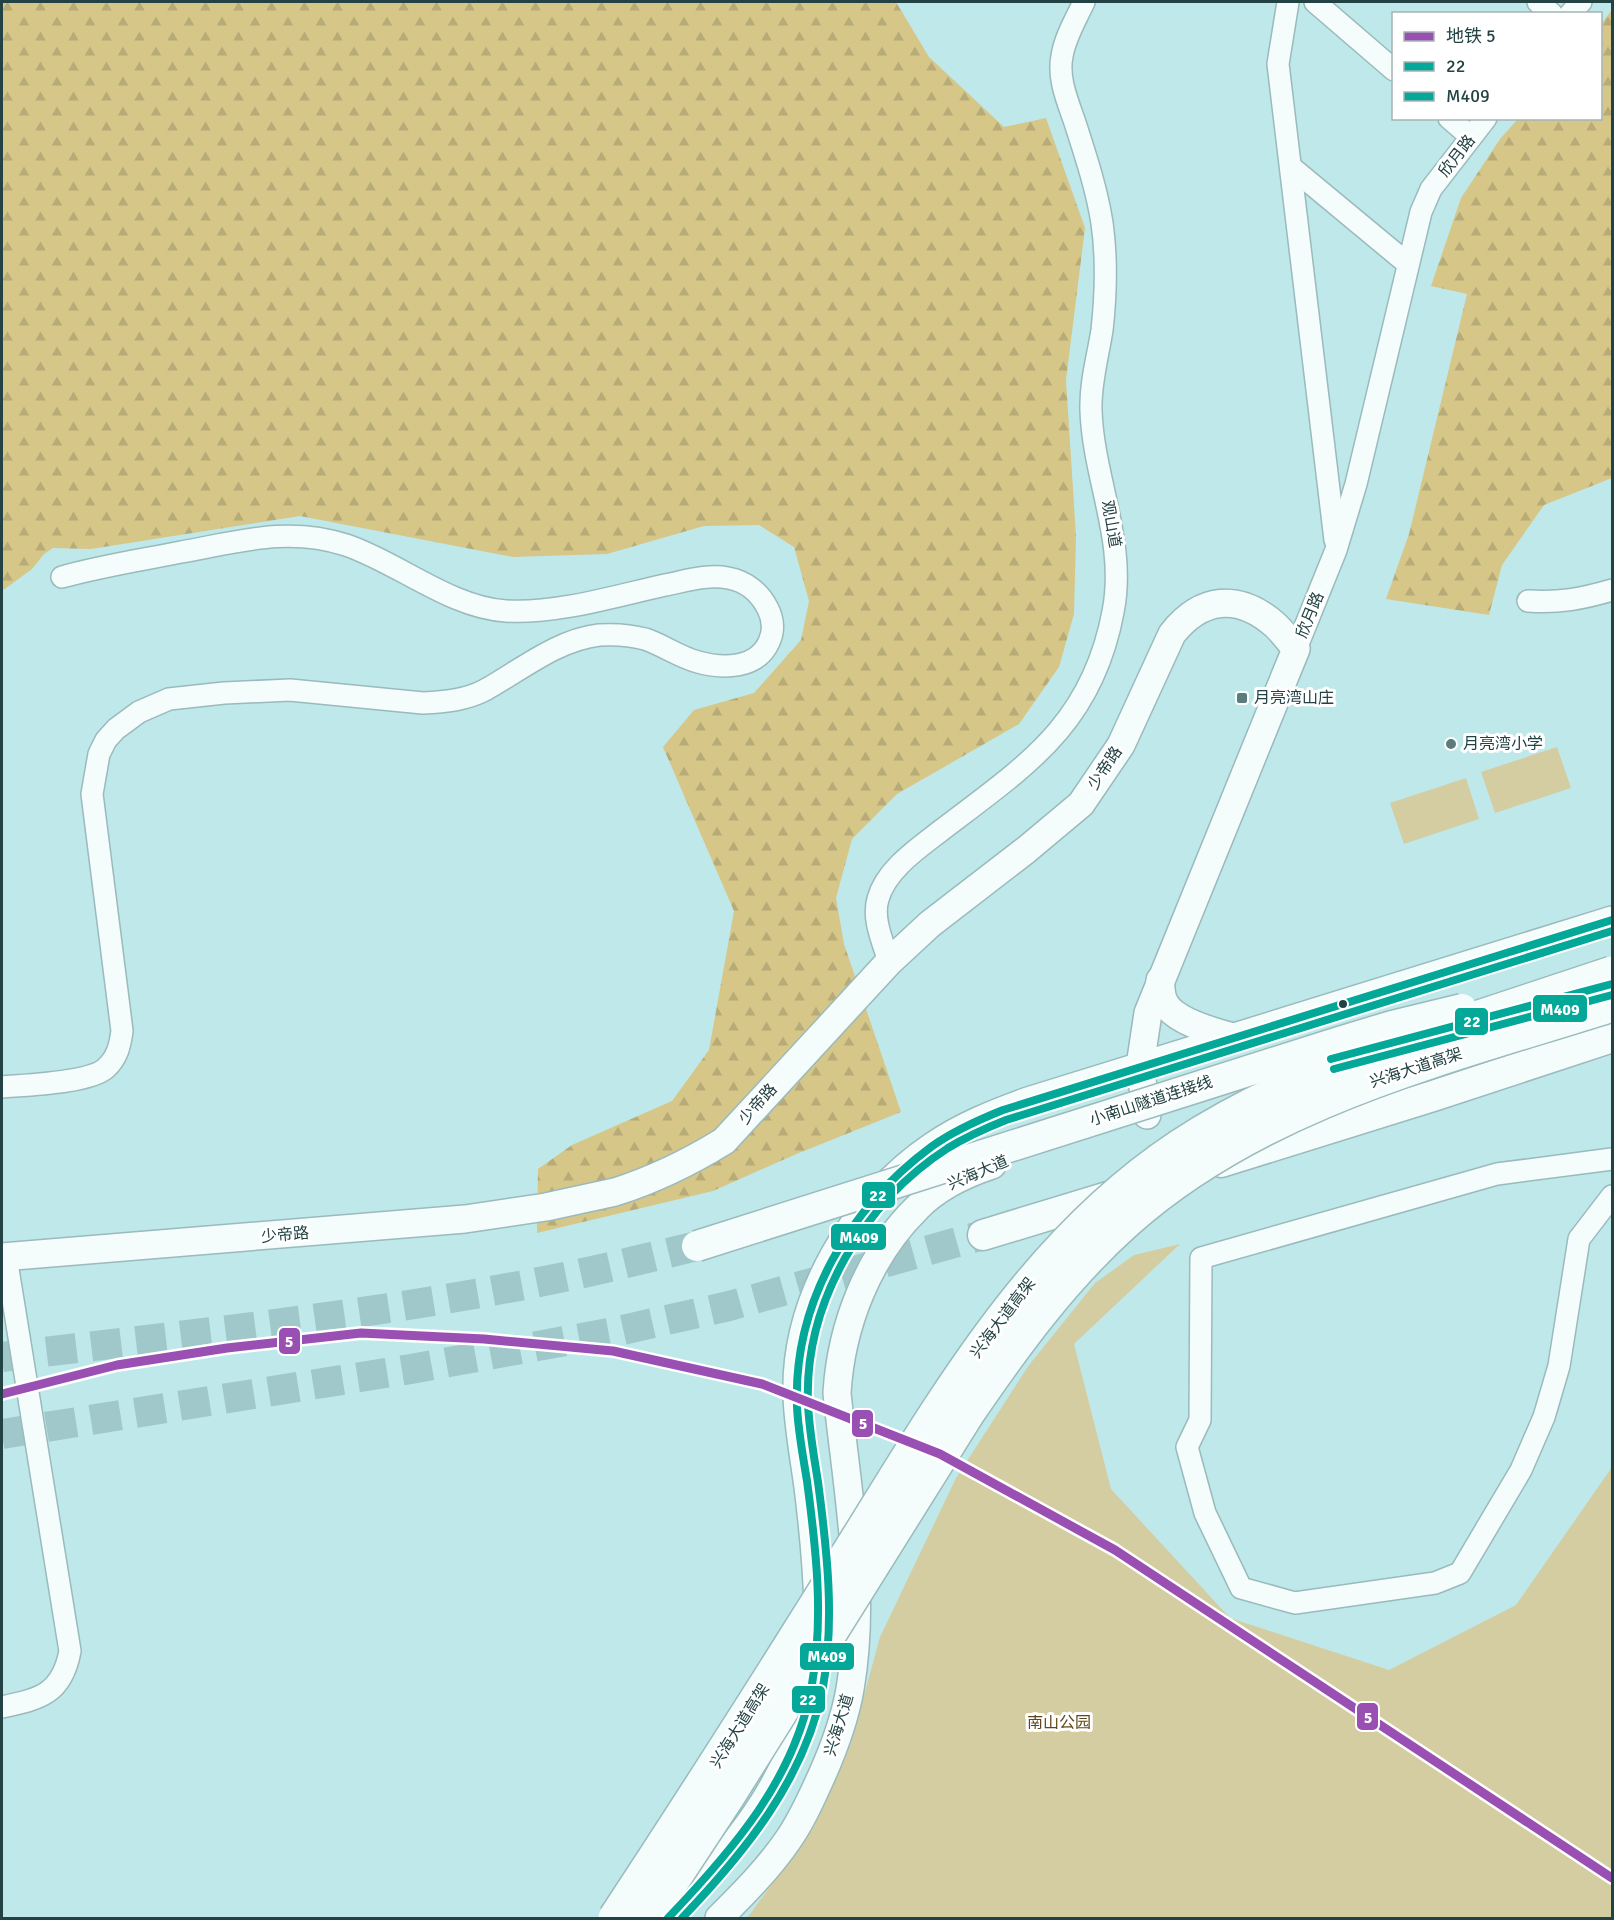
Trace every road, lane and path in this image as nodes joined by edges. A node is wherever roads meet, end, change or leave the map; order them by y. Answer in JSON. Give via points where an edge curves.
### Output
{"nodes":[{"id":1,"x":1084,"y":2,"type":"edge"},
{"id":2,"x":1288,"y":2,"type":"edge"},
{"id":3,"x":1315,"y":2,"type":"edge"},
{"id":4,"x":1538,"y":2,"type":"edge"},
{"id":5,"x":1550,"y":12,"type":"edge"},
{"id":6,"x":1392,"y":68,"type":"edge"},
{"id":7,"x":1451,"y":120,"type":"edge"},
{"id":8,"x":1484,"y":120,"type":"edge"},
{"id":9,"x":1471,"y":137,"type":"junction"},
{"id":10,"x":1291,"y":167,"type":"junction"},
{"id":11,"x":1408,"y":264,"type":"junction"},
{"id":12,"x":1336,"y":550,"type":"junction"},
{"id":13,"x":62,"y":577,"type":"dead end"},
{"id":14,"x":1612,"y":590,"type":"edge"},
{"id":15,"x":1528,"y":602,"type":"dead end"},
{"id":16,"x":1296,"y":649,"type":"junction"},
{"id":17,"x":1612,"y":920,"type":"edge"},
{"id":18,"x":889,"y":962,"type":"junction"},
{"id":19,"x":1612,"y":977,"type":"edge"},
{"id":20,"x":1160,"y":980,"type":"junction"},
{"id":21,"x":1612,"y":1005,"type":"edge"},
{"id":22,"x":1233,"y":1037,"type":"junction"},
{"id":23,"x":1612,"y":1037,"type":"edge"},
{"id":24,"x":1140,"y":1066,"type":"junction"},
{"id":25,"x":2,"y":1087,"type":"edge"},
{"id":26,"x":1147,"y":1115,"type":"junction"},
{"id":27,"x":1612,"y":1159,"type":"edge"},
{"id":28,"x":1612,"y":1196,"type":"edge"},
{"id":29,"x":983,"y":1235,"type":"tunnel mouth"},
{"id":30,"x":697,"y":1246,"type":"tunnel mouth"},
{"id":31,"x":4,"y":1257,"type":"edge"},
{"id":32,"x":2,"y":1707,"type":"edge"},
{"id":33,"x":615,"y":1918,"type":"edge"},
{"id":34,"x":648,"y":1918,"type":"edge"},
{"id":35,"x":668,"y":1918,"type":"edge"},
{"id":36,"x":719,"y":1918,"type":"edge"}],
"edges":[{"from":1,"to":18,"type":"street","name":"观山道","via":[[1062,56],[1061,79],[1094,182],[1106,258],[1102,329],[1091,406],[1117,567],[1109,634],[1090,685],[1063,728],[1024,767],[902,861],[885,884],[877,899],[877,925]]},
{"from":2,"to":10,"type":"street","via":[[1278,64]]},
{"from":3,"to":6,"type":"street"},
{"from":4,"to":5,"type":"street"},
{"from":7,"to":9,"type":"street"},
{"from":8,"to":9,"type":"street","name":"欣月路"},
{"from":9,"to":11,"type":"street","name":"欣月路","via":[[1431,189]]},
{"from":10,"to":11,"type":"street"},
{"from":10,"to":12,"type":"street"},
{"from":11,"to":12,"type":"street","name":"欣月路","via":[[1356,484]]},
{"from":12,"to":16,"type":"street","name":"欣月路"},
{"from":13,"to":25,"type":"street","via":[[251,539],[312,536],[349,546],[459,598],[502,611],[538,610],[700,578],[730,578],[742,582],[760,597],[770,614],[772,634],[761,654],[728,666],[695,661],[633,636],[587,637],[561,646],[484,690],[442,703],[290,690],[169,699],[139,712],[106,740],[99,754],[92,794],[122,1031],[120,1048],[104,1070],[90,1076]]},
{"from":14,"to":15,"type":"street","via":[[1557,603]]},
{"from":16,"to":18,"type":"street","name":"少帝路","via":[[1274,624],[1239,604],[1214,603],[1183,620],[1172,634],[1122,745],[1081,804],[930,924]]},
{"from":16,"to":20,"type":"street","name":"欣月路"},
{"from":17,"to":22,"type":"street"},
{"from":18,"to":31,"type":"street","name":"少帝路","via":[[724,1141],[632,1187],[546,1207],[465,1219]]},
{"from":19,"to":26,"type":"street","name":"兴海大道"},
{"from":19,"to":30,"type":"main road","name":"小南山隧道连接线","bridge":true,"via":[[1367,1033]]},
{"from":19,"to":33,"type":"main road","name":"兴海大道高架","bridge":true,"via":[[1372,1053],[1290,1085],[1180,1146],[1144,1171],[1081,1226],[1044,1265],[982,1343]]},
{"from":20,"to":22,"type":"street","via":[[1162,999],[1168,1008],[1201,1028]]},
{"from":20,"to":24,"type":"street","name":"欣月路","via":[[1148,1012]]},
{"from":21,"to":34,"type":"main road","name":"兴海大道高架","bridge":true,"via":[[1386,1077],[1307,1109],[1204,1164],[1127,1221],[1057,1291],[968,1413]]},
{"from":22,"to":24,"type":"street"},
{"from":23,"to":29,"type":"main road"},
{"from":24,"to":26,"type":"street","name":"欣月路"},
{"from":24,"to":35,"type":"street","bridge":true,"via":[[994,1113],[932,1146],[867,1207],[825,1272],[800,1350],[797,1394],[817,1567],[817,1645],[812,1687],[801,1729],[763,1805],[720,1864]]},
{"from":26,"to":36,"type":"street","name":"兴海大道","bridge":true,"via":[[984,1168],[940,1189],[917,1207],[876,1261],[848,1322],[837,1393],[855,1567],[856,1627],[850,1689],[834,1746],[790,1838]]},
{"from":27,"to":28,"type":"street","via":[[1497,1174],[1201,1258],[1200,1420],[1187,1447],[1205,1513],[1241,1588],[1295,1603],[1435,1583],[1460,1573],[1521,1470],[1544,1417],[1559,1366],[1579,1239]]},
{"from":31,"to":32,"type":"street","via":[[70,1651],[62,1677],[50,1692],[33,1701]]}]}
